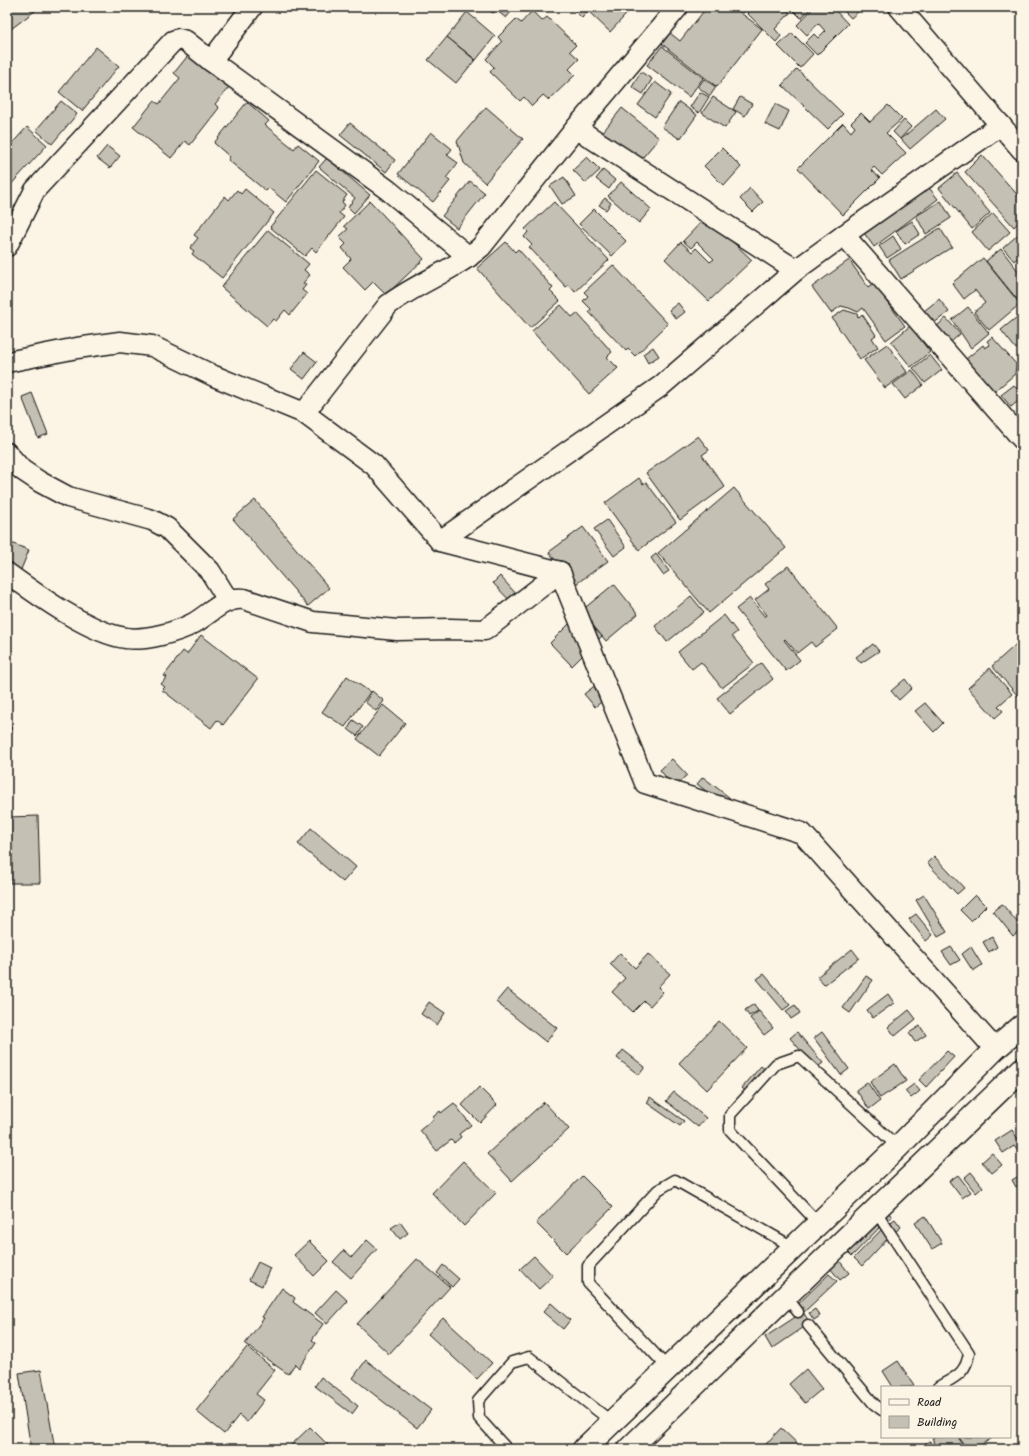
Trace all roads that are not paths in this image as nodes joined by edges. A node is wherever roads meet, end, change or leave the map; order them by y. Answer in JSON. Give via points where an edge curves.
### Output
{"nodes":[{"id":1,"x":252,"y":7,"type":"edge"},
{"id":2,"x":678,"y":7,"type":"edge"},
{"id":3,"x":900,"y":7,"type":"edge"},
{"id":4,"x":210,"y":61,"type":"junction"},
{"id":5,"x":1001,"y":125,"type":"junction"},
{"id":6,"x":576,"y":128,"type":"junction"},
{"id":7,"x":1022,"y":150,"type":"edge"},
{"id":8,"x":844,"y":235,"type":"junction"},
{"id":9,"x":7,"y":246,"type":"edge"},
{"id":10,"x":469,"y":257,"type":"junction"},
{"id":11,"x":796,"y":270,"type":"junction"},
{"id":12,"x":7,"y":362,"type":"edge"},
{"id":13,"x":304,"y":413,"type":"junction"},
{"id":14,"x":1022,"y":439,"type":"edge"},
{"id":15,"x":7,"y":453,"type":"edge"},
{"id":16,"x":440,"y":541,"type":"junction"},
{"id":17,"x":560,"y":572,"type":"junction"},
{"id":18,"x":7,"y":573,"type":"edge"},
{"id":19,"x":228,"y":600,"type":"junction"},
{"id":20,"x":1022,"y":1026,"type":"edge"},
{"id":21,"x":995,"y":1049,"type":"junction"},
{"id":22,"x":1022,"y":1069,"type":"edge"},
{"id":23,"x":898,"y":1147,"type":"junction"},
{"id":24,"x":875,"y":1210,"type":"junction"},
{"id":25,"x":818,"y":1222,"type":"junction"},
{"id":26,"x":793,"y":1247,"type":"junction"},
{"id":27,"x":808,"y":1325,"type":"dead end"},
{"id":28,"x":668,"y":1368,"type":"junction"},
{"id":29,"x":940,"y":1386,"type":"edge"},
{"id":30,"x":881,"y":1409,"type":"edge"},
{"id":31,"x":612,"y":1422,"type":"junction"},
{"id":32,"x":507,"y":1449,"type":"edge"},
{"id":33,"x":584,"y":1449,"type":"edge"},
{"id":34,"x":629,"y":1449,"type":"edge"}],
"edges":[{"from":1,"to":4,"type":"street"},
{"from":2,"to":6,"type":"street"},
{"from":3,"to":5,"type":"street"},
{"from":4,"to":9,"type":"street","via":[[186,41],[173,40],[35,190]]},
{"from":4,"to":10,"type":"street","via":[[388,190]]},
{"from":5,"to":7,"type":"street"},
{"from":5,"to":8,"type":"street"},
{"from":6,"to":10,"type":"street","via":[[481,247]]},
{"from":6,"to":11,"type":"street"},
{"from":8,"to":11,"type":"street"},
{"from":8,"to":14,"type":"street"},
{"from":10,"to":13,"type":"street","via":[[403,293],[388,305]]},
{"from":11,"to":16,"type":"street","via":[[661,386]]},
{"from":12,"to":13,"type":"street","via":[[120,342],[152,346],[214,376]]},
{"from":13,"to":16,"type":"street","via":[[374,465]]},
{"from":15,"to":19,"type":"street","via":[[22,470],[68,497],[152,520],[167,528],[210,571]]},
{"from":16,"to":17,"type":"street"},
{"from":17,"to":19,"type":"street","via":[[485,630],[397,630],[313,622],[244,598]]},
{"from":17,"to":21,"type":"street","via":[[646,783],[802,833]]},
{"from":18,"to":19,"type":"street","via":[[78,620],[126,638],[137,639],[179,630],[193,624]]},
{"from":20,"to":21,"type":"main road"},
{"from":21,"to":23,"type":"main road"},
{"from":22,"to":24,"type":"main road"},
{"from":23,"to":25,"type":"main road"},
{"from":23,"to":25,"type":"lane","via":[[799,1056],[776,1064],[730,1115],[730,1130]]},
{"from":24,"to":29,"type":"lane","via":[[969,1353],[967,1364],[959,1374]]},
{"from":24,"to":34,"type":"main road","via":[[792,1304]]},
{"from":25,"to":26,"type":"main road"},
{"from":26,"to":28,"type":"main road"},
{"from":26,"to":28,"type":"lane","via":[[675,1180],[658,1190],[588,1266],[588,1283]]},
{"from":27,"to":30,"type":"lane"},
{"from":28,"to":31,"type":"main road"},
{"from":31,"to":32,"type":"lane","via":[[529,1357],[512,1362],[478,1401],[479,1418]]},
{"from":31,"to":33,"type":"main road"}]}
